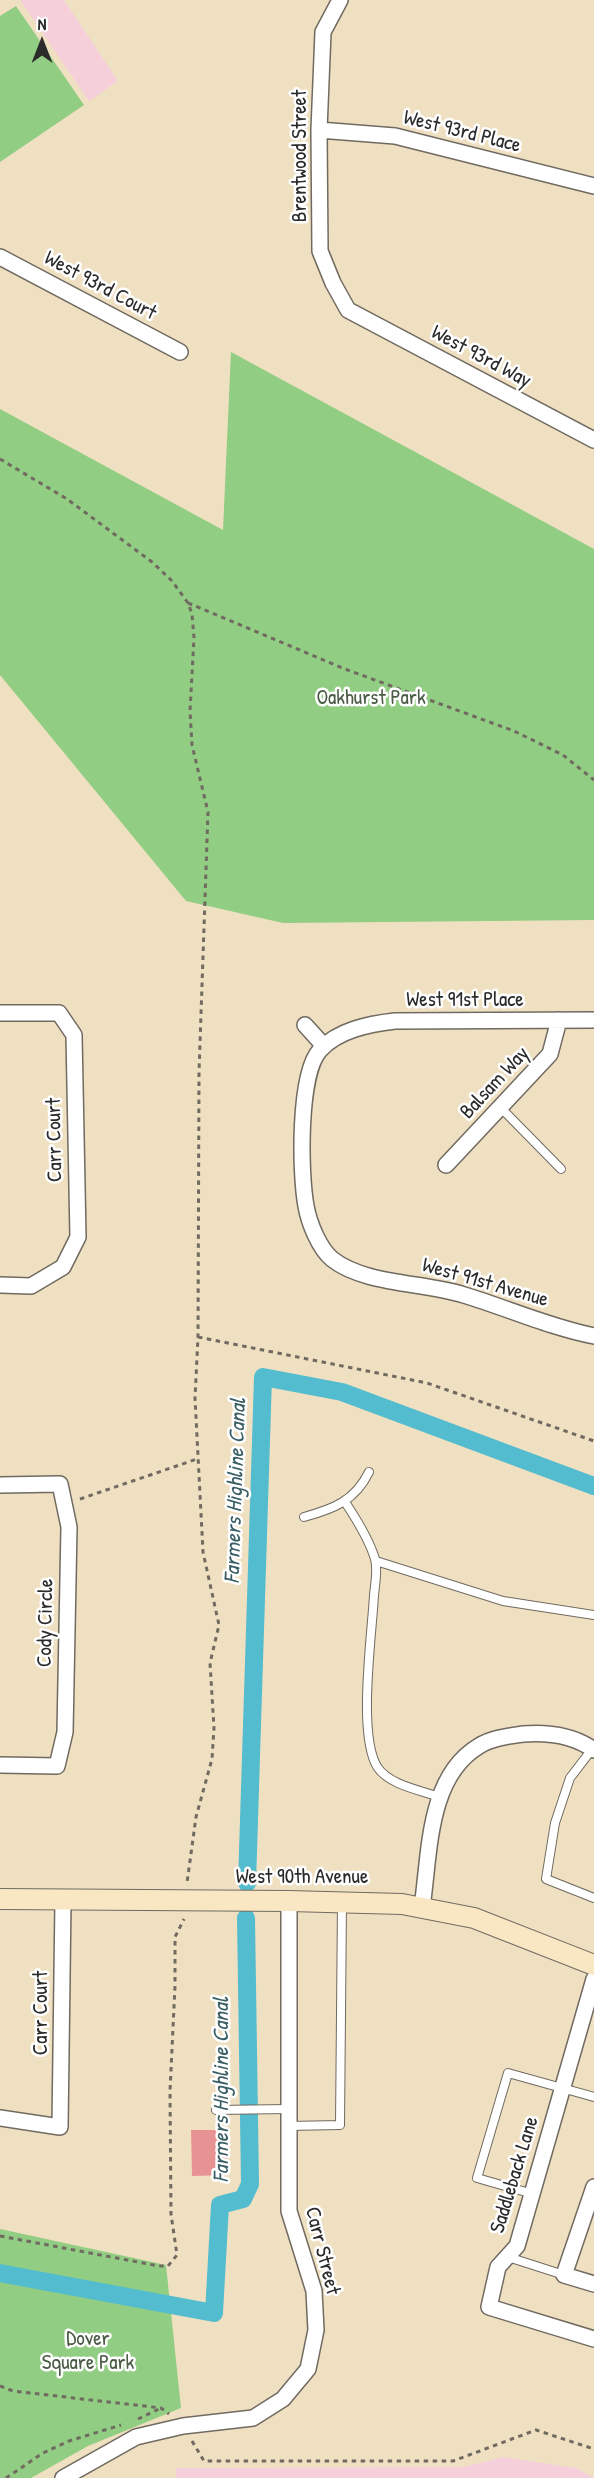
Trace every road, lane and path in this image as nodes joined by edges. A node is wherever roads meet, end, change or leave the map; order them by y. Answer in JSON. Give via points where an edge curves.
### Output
{"nodes":[{"id":1,"x":340,"y":0,"type":"edge"},
{"id":2,"x":319,"y":130,"type":"junction"},
{"id":3,"x":594,"y":186,"type":"edge"},
{"id":4,"x":0,"y":257,"type":"edge"},
{"id":5,"x":348,"y":310,"type":"joint"},
{"id":6,"x":180,"y":352,"type":"dead end"},
{"id":7,"x":594,"y":440,"type":"edge"},
{"id":8,"x":0,"y":459,"type":"edge"},
{"id":9,"x":189,"y":603,"type":"junction"},
{"id":10,"x":594,"y":780,"type":"edge"},
{"id":11,"x":0,"y":1013,"type":"edge"},
{"id":12,"x":559,"y":1020,"type":"junction"},
{"id":13,"x":594,"y":1020,"type":"edge"},
{"id":14,"x":305,"y":1025,"type":"dead end"},
{"id":15,"x":324,"y":1046,"type":"junction"},
{"id":16,"x":501,"y":1108,"type":"junction"},
{"id":17,"x":446,"y":1165,"type":"dead end"},
{"id":18,"x":561,"y":1169,"type":"dead end"},
{"id":19,"x":0,"y":1285,"type":"edge"},
{"id":20,"x":594,"y":1336,"type":"edge"},
{"id":21,"x":198,"y":1337,"type":"junction"},
{"id":22,"x":594,"y":1442,"type":"edge"},
{"id":23,"x":197,"y":1459,"type":"junction"},
{"id":24,"x":369,"y":1472,"type":"dead end"},
{"id":25,"x":0,"y":1485,"type":"edge"},
{"id":26,"x":345,"y":1502,"type":"junction"},
{"id":27,"x":65,"y":1505,"type":"junction"},
{"id":28,"x":304,"y":1516,"type":"dead end"},
{"id":29,"x":376,"y":1561,"type":"junction"},
{"id":30,"x":594,"y":1615,"type":"edge"},
{"id":31,"x":594,"y":1748,"type":"edge"},
{"id":32,"x":0,"y":1765,"type":"edge"},
{"id":33,"x":439,"y":1797,"type":"junction"},
{"id":34,"x":187,"y":1886,"type":"dead end"},
{"id":35,"x":594,"y":1898,"type":"edge"},
{"id":36,"x":0,"y":1899,"type":"edge"},
{"id":37,"x":63,"y":1900,"type":"junction"},
{"id":38,"x":289,"y":1900,"type":"junction"},
{"id":39,"x":342,"y":1901,"type":"junction"},
{"id":40,"x":422,"y":1907,"type":"junction"},
{"id":41,"x":187,"y":1915,"type":"dead end"},
{"id":42,"x":594,"y":1965,"type":"edge"},
{"id":43,"x":594,"y":1979,"type":"edge"},
{"id":44,"x":562,"y":2088,"type":"junction"},
{"id":45,"x":594,"y":2097,"type":"edge"},
{"id":46,"x":288,"y":2109,"type":"junction"},
{"id":47,"x":216,"y":2110,"type":"dead end"},
{"id":48,"x":0,"y":2118,"type":"edge"},
{"id":49,"x":288,"y":2126,"type":"junction"},
{"id":50,"x":594,"y":2187,"type":"edge"},
{"id":51,"x":533,"y":2194,"type":"junction"},
{"id":52,"x":0,"y":2236,"type":"edge"},
{"id":53,"x":508,"y":2256,"type":"junction"},
{"id":54,"x":564,"y":2275,"type":"junction"},
{"id":55,"x":594,"y":2284,"type":"edge"},
{"id":56,"x":594,"y":2339,"type":"edge"},
{"id":57,"x":0,"y":2386,"type":"edge"},
{"id":58,"x":161,"y":2408,"type":"junction"},
{"id":59,"x":183,"y":2426,"type":"junction"},
{"id":60,"x":594,"y":2449,"type":"edge"},
{"id":61,"x":6,"y":2478,"type":"edge"},
{"id":62,"x":63,"y":2478,"type":"edge"}],
"edges":[{"from":1,"to":2,"type":"street","name":"Brentwood Street","via":[[323,32]]},
{"from":2,"to":3,"type":"street","name":"West 93rd Place","via":[[395,136]]},
{"from":2,"to":5,"type":"street","name":"Brentwood Street","via":[[320,251]]},
{"from":4,"to":6,"type":"street","name":"West 93rd Court"},
{"from":5,"to":7,"type":"street","name":"West 93rd Way"},
{"from":8,"to":9,"type":"path","via":[[111,530],[152,562]]},
{"from":9,"to":10,"type":"path","via":[[345,669],[514,731],[563,755]]},
{"from":9,"to":21,"type":"path","via":[[194,638],[192,745],[208,812],[199,1072]]},
{"from":11,"to":19,"type":"street","name":"Carr Court","via":[[59,1013],[74,1035],[78,1225],[78,1236],[63,1267],[31,1286]]},
{"from":12,"to":13,"type":"street","name":"West 91st Place"},
{"from":12,"to":15,"type":"street","name":"West 91st Place","via":[[373,1023]]},
{"from":12,"to":16,"type":"street","name":"Balsam Way","via":[[550,1054]]},
{"from":14,"to":15,"type":"street"},
{"from":15,"to":20,"type":"street","name":"West 91st Avenue","via":[[311,1063],[304,1094],[303,1160],[306,1207],[331,1258],[348,1269],[373,1277],[462,1294]]},
{"from":16,"to":17,"type":"street","name":"Balsam Way"},
{"from":16,"to":18,"type":"lane"},
{"from":21,"to":22,"type":"path","via":[[427,1383]]},
{"from":21,"to":23,"type":"path"},
{"from":23,"to":27,"type":"path"},
{"from":23,"to":34,"type":"path","via":[[203,1552],[219,1624],[210,1663],[212,1759],[196,1817]]},
{"from":24,"to":26,"type":"lane","via":[[362,1486]]},
{"from":25,"to":27,"type":"street","name":"Cody Circle","via":[[60,1484]]},
{"from":26,"to":28,"type":"lane"},
{"from":26,"to":29,"type":"lane"},
{"from":27,"to":32,"type":"street","name":"Cody Circle","via":[[69,1527],[65,1732],[57,1766]]},
{"from":29,"to":30,"type":"lane","via":[[503,1601]]},
{"from":29,"to":33,"type":"lane","via":[[367,1706],[370,1748],[378,1768],[393,1780]]},
{"from":31,"to":33,"type":"street","via":[[558,1735],[504,1737],[480,1745],[465,1757]]},
{"from":31,"to":35,"type":"lane","via":[[570,1778],[555,1823],[546,1879]]},
{"from":33,"to":40,"type":"street"},
{"from":36,"to":37,"type":"street","name":"West 90th Avenue"},
{"from":37,"to":38,"type":"street","name":"West 90th Avenue"},
{"from":37,"to":48,"type":"street","name":"Carr Court","via":[[60,2127]]},
{"from":38,"to":39,"type":"street","name":"West 90th Avenue"},
{"from":38,"to":46,"type":"street","name":"Carr Street"},
{"from":39,"to":40,"type":"street","name":"West 90th Avenue"},
{"from":39,"to":49,"type":"lane","via":[[340,2125]]},
{"from":40,"to":42,"type":"street","name":"West 90th Avenue","via":[[474,1918]]},
{"from":41,"to":52,"type":"path","via":[[175,1937],[170,2091],[171,2214],[177,2255],[168,2266],[159,2266]]},
{"from":43,"to":44,"type":"street","name":"Saddleback Lane"},
{"from":44,"to":45,"type":"lane"},
{"from":44,"to":51,"type":"street","name":"Saddleback Lane"},
{"from":44,"to":51,"type":"lane","via":[[508,2073],[477,2178]]},
{"from":46,"to":47,"type":"lane"},
{"from":46,"to":49,"type":"street","name":"Carr Street"},
{"from":49,"to":59,"type":"street","name":"Carr Street","via":[[289,2211],[314,2291],[316,2330],[308,2369],[283,2399],[254,2418]]},
{"from":50,"to":54,"type":"street"},
{"from":51,"to":53,"type":"street","name":"Saddleback Lane","via":[[517,2246]]},
{"from":53,"to":54,"type":"lane"},
{"from":53,"to":56,"type":"street","name":"Saddleback Lane","via":[[498,2267],[489,2307]]},
{"from":54,"to":55,"type":"street"},
{"from":57,"to":58,"type":"path","via":[[12,2391]]},
{"from":58,"to":59,"type":"path"},
{"from":58,"to":61,"type":"path","via":[[69,2441]]},
{"from":59,"to":60,"type":"path","via":[[204,2461],[453,2461],[536,2430]]},
{"from":59,"to":62,"type":"street","name":"Carr Street","via":[[136,2437]]}]}
